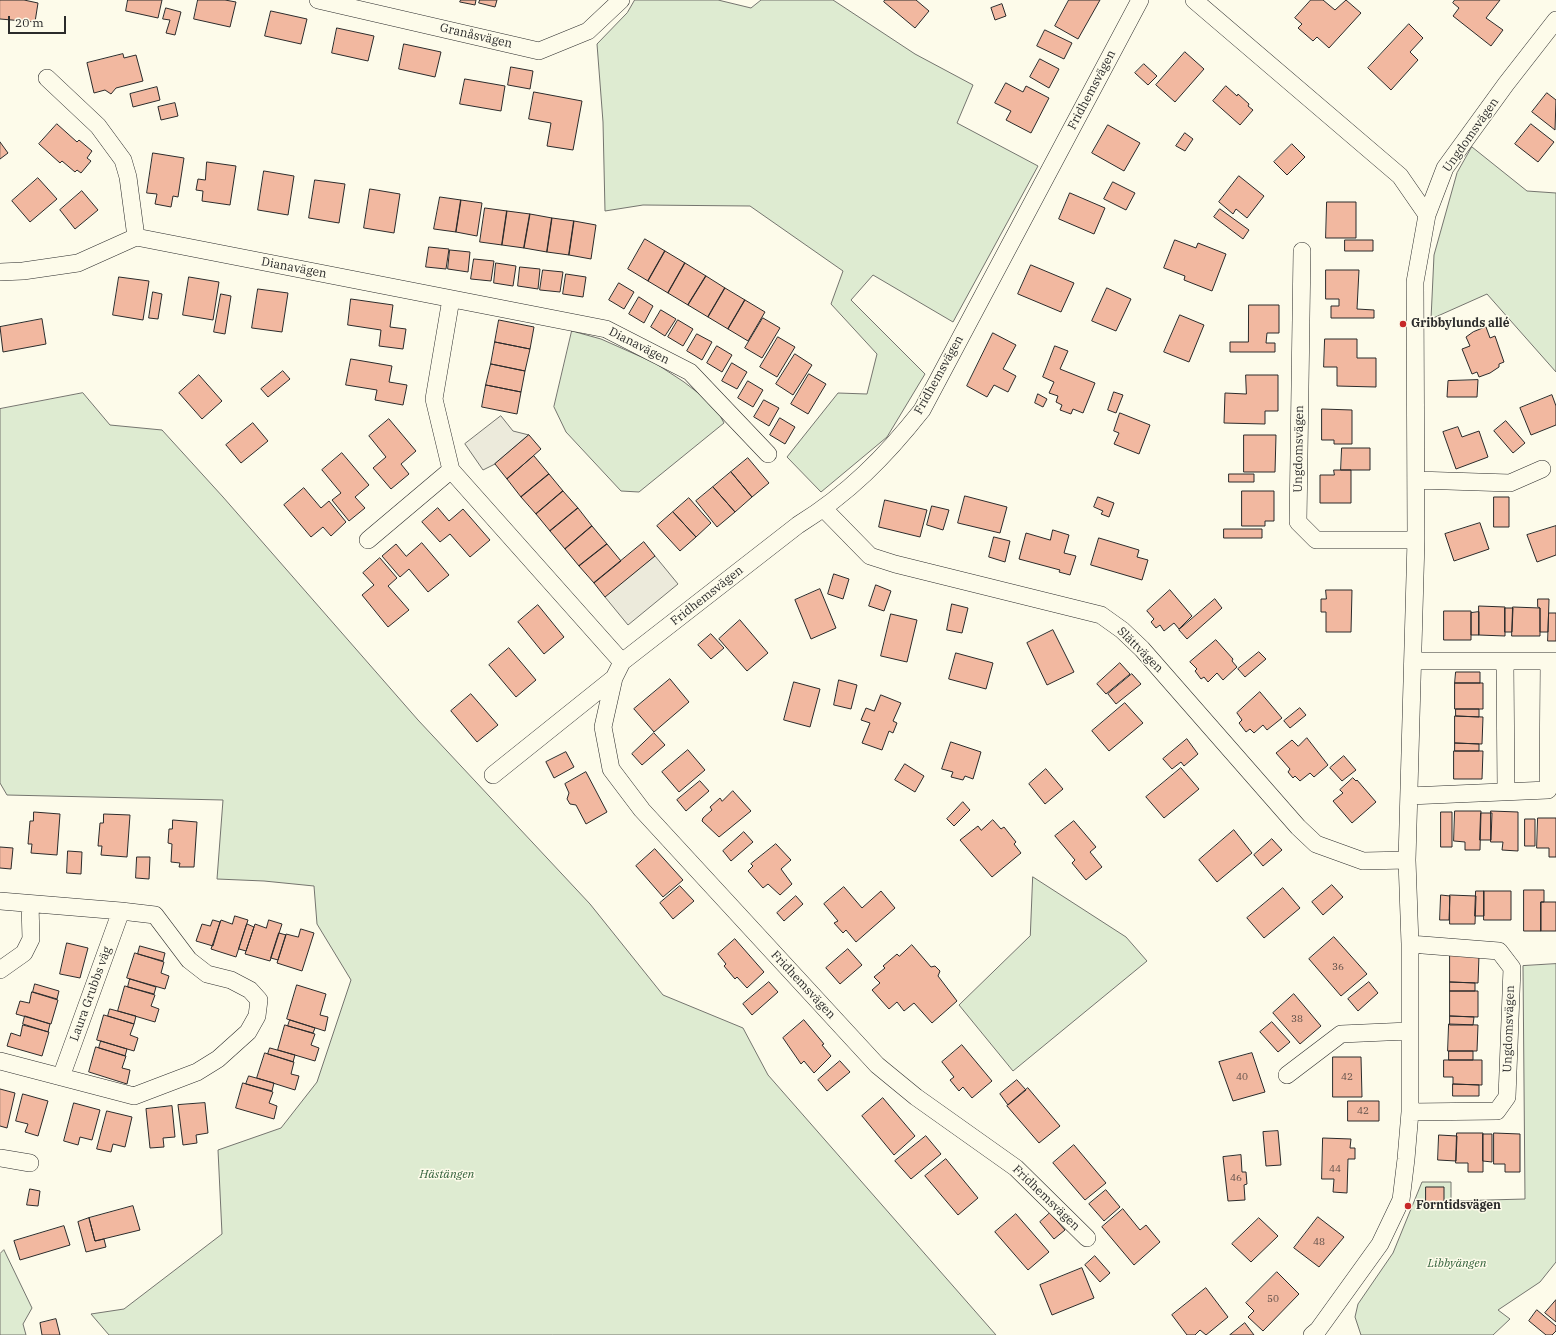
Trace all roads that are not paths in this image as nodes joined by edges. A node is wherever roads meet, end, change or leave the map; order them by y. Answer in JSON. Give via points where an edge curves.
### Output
{"nodes":[{"id":1,"x":318,"y":0,"type":"edge"},
{"id":2,"x":621,"y":0,"type":"edge"},
{"id":3,"x":1140,"y":0,"type":"edge"},
{"id":4,"x":1194,"y":0,"type":"edge"},
{"id":5,"x":1556,"y":20,"type":"edge"},
{"id":6,"x":47,"y":78,"type":"dead end"},
{"id":7,"x":1427,"y":215,"type":"junction"},
{"id":8,"x":136,"y":237,"type":"junction"},
{"id":9,"x":1302,"y":251,"type":"dead end"},
{"id":10,"x":0,"y":272,"type":"edge"},
{"id":11,"x":451,"y":299,"type":"junction"},
{"id":12,"x":768,"y":454,"type":"dead end"},
{"id":13,"x":1542,"y":468,"type":"dead end"},
{"id":14,"x":451,"y":470,"type":"junction"},
{"id":15,"x":1416,"y":480,"type":"junction"},
{"id":16,"x":824,"y":508,"type":"junction"},
{"id":17,"x":368,"y":540,"type":"dead end"},
{"id":18,"x":1416,"y":540,"type":"junction"},
{"id":19,"x":1413,"y":661,"type":"junction"},
{"id":20,"x":1505,"y":661,"type":"junction"},
{"id":21,"x":1553,"y":661,"type":"edge"},
{"id":22,"x":622,"y":662,"type":"junction"},
{"id":23,"x":614,"y":678,"type":"junction"},
{"id":24,"x":493,"y":775,"type":"dead end"},
{"id":25,"x":1506,"y":792,"type":"junction"},
{"id":26,"x":1409,"y":796,"type":"junction"},
{"id":27,"x":1406,"y":860,"type":"junction"},
{"id":28,"x":0,"y":902,"type":"edge"},
{"id":29,"x":30,"y":904,"type":"junction"},
{"id":30,"x":121,"y":911,"type":"junction"},
{"id":31,"x":1410,"y":944,"type":"junction"},
{"id":32,"x":0,"y":970,"type":"edge"},
{"id":33,"x":1409,"y":1031,"type":"junction"},
{"id":34,"x":0,"y":1061,"type":"edge"},
{"id":35,"x":1287,"y":1075,"type":"dead end"},
{"id":36,"x":61,"y":1077,"type":"junction"},
{"id":37,"x":1410,"y":1112,"type":"junction"},
{"id":38,"x":0,"y":1158,"type":"edge"},
{"id":39,"x":30,"y":1163,"type":"dead end"},
{"id":40,"x":1087,"y":1238,"type":"dead end"},
{"id":41,"x":1318,"y":1333,"type":"edge"}],
"edges":[{"from":1,"to":2,"type":"street","name":"Granåsvägen","via":[[539,51],[588,31]]},
{"from":3,"to":16,"type":"street","name":"Fridhemsvägen","via":[[922,410],[881,460]]},
{"from":4,"to":7,"type":"street","via":[[1400,176]]},
{"from":5,"to":7,"type":"street","name":"Ungdomsvägen","via":[[1445,168]]},
{"from":6,"to":8,"type":"street","via":[[98,126],[123,160],[128,177]]},
{"from":7,"to":15,"type":"street","name":"Ungdomsvägen","via":[[1415,282]]},
{"from":8,"to":10,"type":"street","via":[[78,263],[23,272]]},
{"from":8,"to":11,"type":"street","name":"Dianavägen"},
{"from":9,"to":18,"type":"street","name":"Ungdomsvägen","via":[[1298,522],[1316,540]]},
{"from":11,"to":12,"type":"street","name":"Dianavägen","via":[[606,329],[690,372]]},
{"from":11,"to":14,"type":"street","via":[[434,399]]},
{"from":13,"to":15,"type":"street","via":[[1510,482]]},
{"from":14,"to":17,"type":"street"},
{"from":14,"to":22,"type":"street"},
{"from":15,"to":18,"type":"street","name":"Ungdomsvägen"},
{"from":16,"to":22,"type":"street","name":"Fridhemsvägen","via":[[798,525]]},
{"from":16,"to":27,"type":"street","name":"Slättvägen","via":[[870,556],[1101,615],[1142,649],[1298,827],[1316,844],[1363,861]]},
{"from":18,"to":19,"type":"street","name":"Ungdomsvägen"},
{"from":19,"to":20,"type":"street"},
{"from":19,"to":26,"type":"street","name":"Ungdomsvägen"},
{"from":20,"to":21,"type":"street"},
{"from":20,"to":25,"type":"street"},
{"from":21,"to":25,"type":"street","via":[[1548,790]]},
{"from":22,"to":23,"type":"street","name":"Fridhemsvägen"},
{"from":23,"to":24,"type":"street","name":"Fridhemsvägen"},
{"from":23,"to":40,"type":"street","name":"Fridhemsvägen","via":[[603,727],[611,769],[642,810],[877,1066],[1016,1168]]},
{"from":25,"to":26,"type":"street"},
{"from":26,"to":27,"type":"street","name":"Ungdomsvägen"},
{"from":27,"to":31,"type":"street","name":"Ungdomsvägen"},
{"from":28,"to":29,"type":"street"},
{"from":29,"to":30,"type":"street"},
{"from":29,"to":32,"type":"street","via":[[31,939],[24,953]]},
{"from":30,"to":36,"type":"street","name":"Laura Grubbs väg"},
{"from":30,"to":36,"type":"street","via":[[155,915],[189,960],[207,974],[231,980],[250,990],[259,1000],[257,1016],[248,1032],[210,1064],[197,1072],[134,1096]]},
{"from":31,"to":33,"type":"street","name":"Ungdomsvägen"},
{"from":31,"to":37,"type":"street","name":"Ungdomsvägen","via":[[1499,951],[1512,968],[1507,1097],[1497,1111]]},
{"from":33,"to":35,"type":"street","via":[[1341,1034]]},
{"from":33,"to":37,"type":"street","name":"Ungdomsvägen"},
{"from":34,"to":36,"type":"street"},
{"from":37,"to":41,"type":"street","name":"Ungdomsvägen","via":[[1401,1200],[1380,1244]]},
{"from":38,"to":39,"type":"street"}]}
